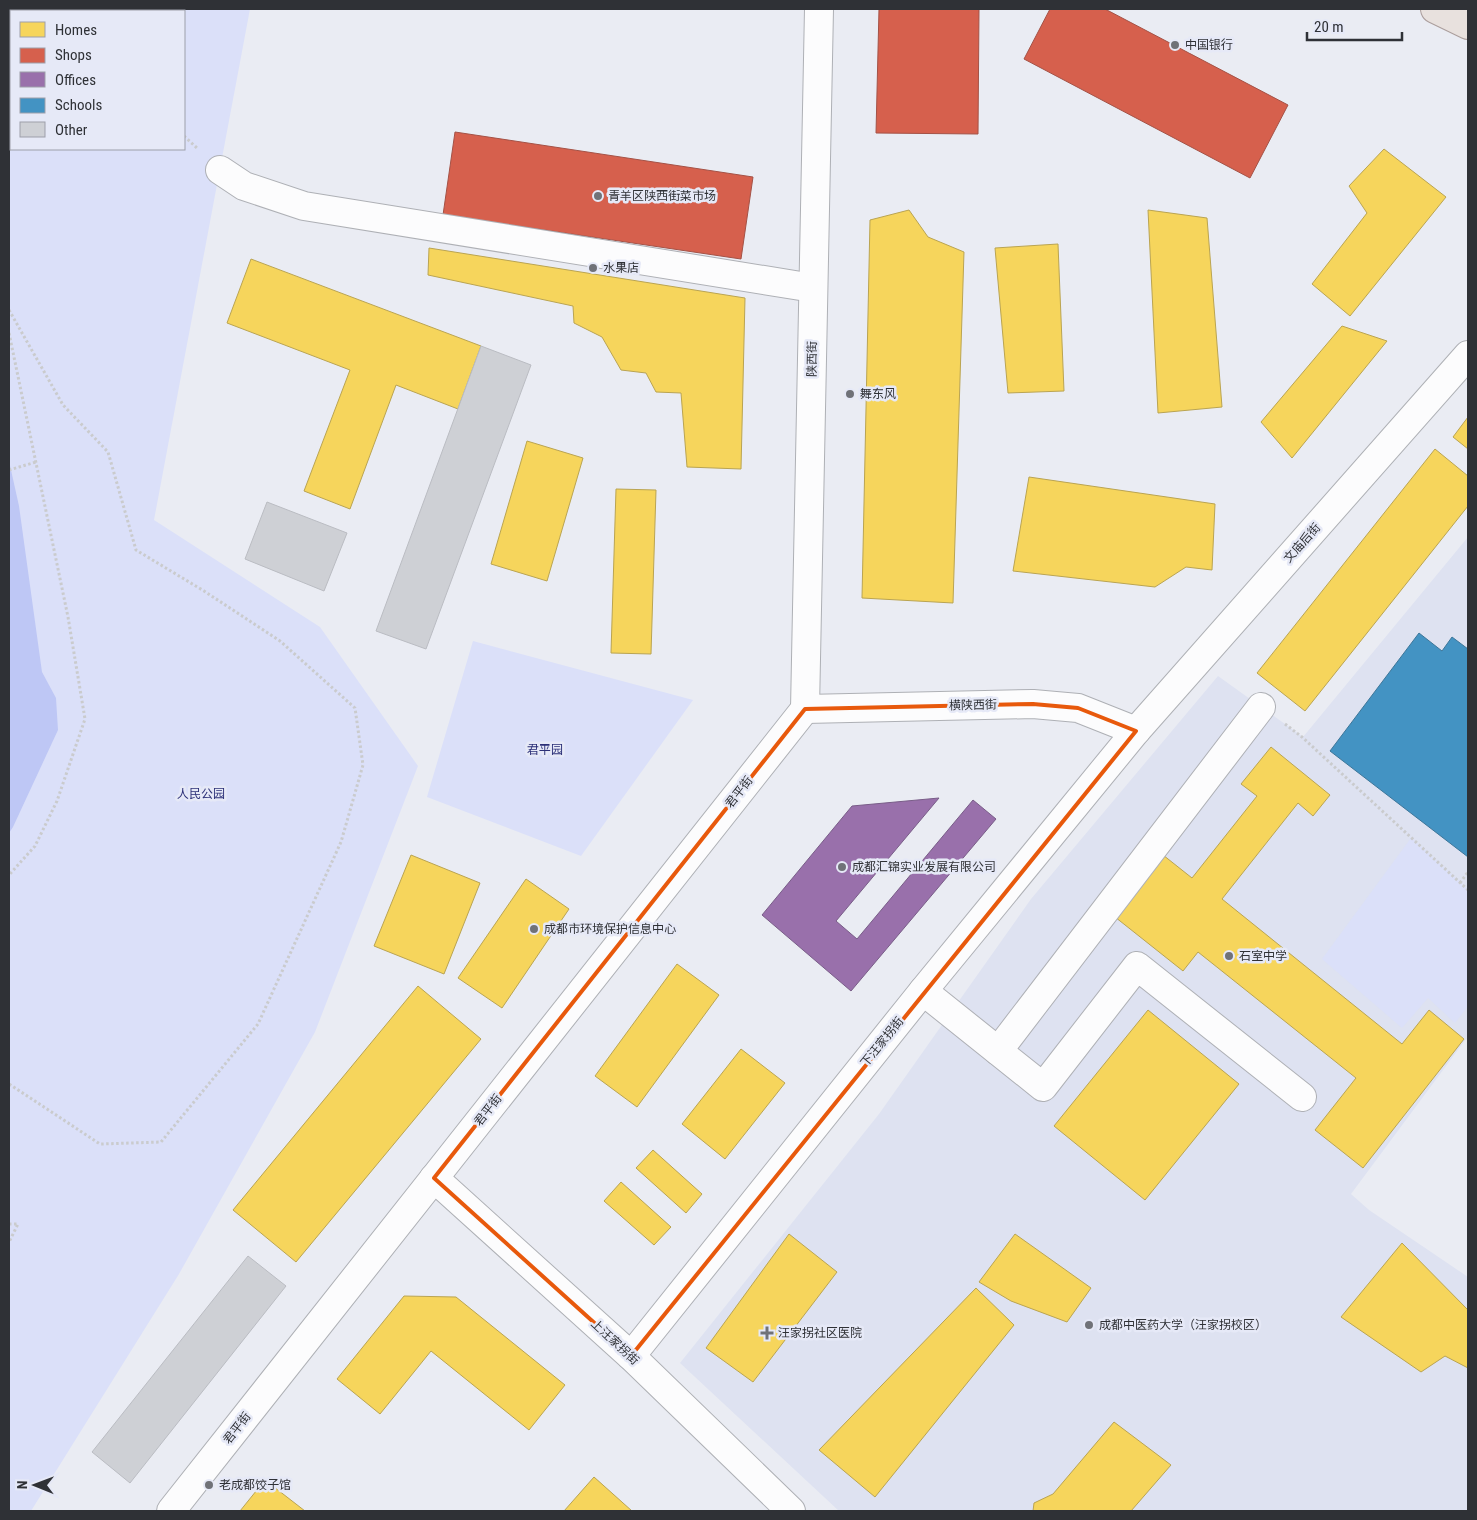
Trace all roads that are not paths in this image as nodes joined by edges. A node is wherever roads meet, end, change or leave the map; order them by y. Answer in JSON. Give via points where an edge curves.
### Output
{"nodes":[{"id":1,"x":819,"y":9,"type":"edge"},
{"id":2,"x":1435,"y":9,"type":"edge"},
{"id":3,"x":1468,"y":25,"type":"edge"},
{"id":4,"x":220,"y":170,"type":"dead end"},
{"id":5,"x":813,"y":288,"type":"junction"},
{"id":6,"x":1468,"y":355,"type":"edge"},
{"id":7,"x":1261,"y":707,"type":"road end"},
{"id":8,"x":805,"y":708,"type":"junction"},
{"id":9,"x":1136,"y":731,"type":"junction"},
{"id":10,"x":923,"y":991,"type":"junction"},
{"id":11,"x":998,"y":1051,"type":"junction"},
{"id":12,"x":1302,"y":1097,"type":"dead end"},
{"id":13,"x":434,"y":1178,"type":"junction"},
{"id":14,"x":631,"y":1356,"type":"junction"},
{"id":15,"x":171,"y":1511,"type":"edge"},
{"id":16,"x":791,"y":1511,"type":"edge"}],
"edges":[{"from":1,"to":5,"type":"street","name":"陕西街"},
{"from":2,"to":3,"type":"main road"},
{"from":4,"to":5,"type":"street","via":[[244,186],[304,206]]},
{"from":5,"to":8,"type":"street","name":"陕西街"},
{"from":6,"to":9,"type":"street","name":"文庙后街"},
{"from":7,"to":11,"type":"street"},
{"from":8,"to":9,"type":"street","name":"横陕西街","via":[[1033,704],[1078,708]]},
{"from":8,"to":13,"type":"street","name":"君平街"},
{"from":9,"to":10,"type":"street","name":"下汪家拐街"},
{"from":10,"to":11,"type":"street"},
{"from":10,"to":14,"type":"street","name":"下汪家拐街"},
{"from":11,"to":12,"type":"street","via":[[1043,1087],[1137,966]]},
{"from":13,"to":14,"type":"street","name":"上汪家拐街"},
{"from":13,"to":15,"type":"street","name":"君平街"},
{"from":14,"to":16,"type":"street","name":"上汪家拐街"}]}
